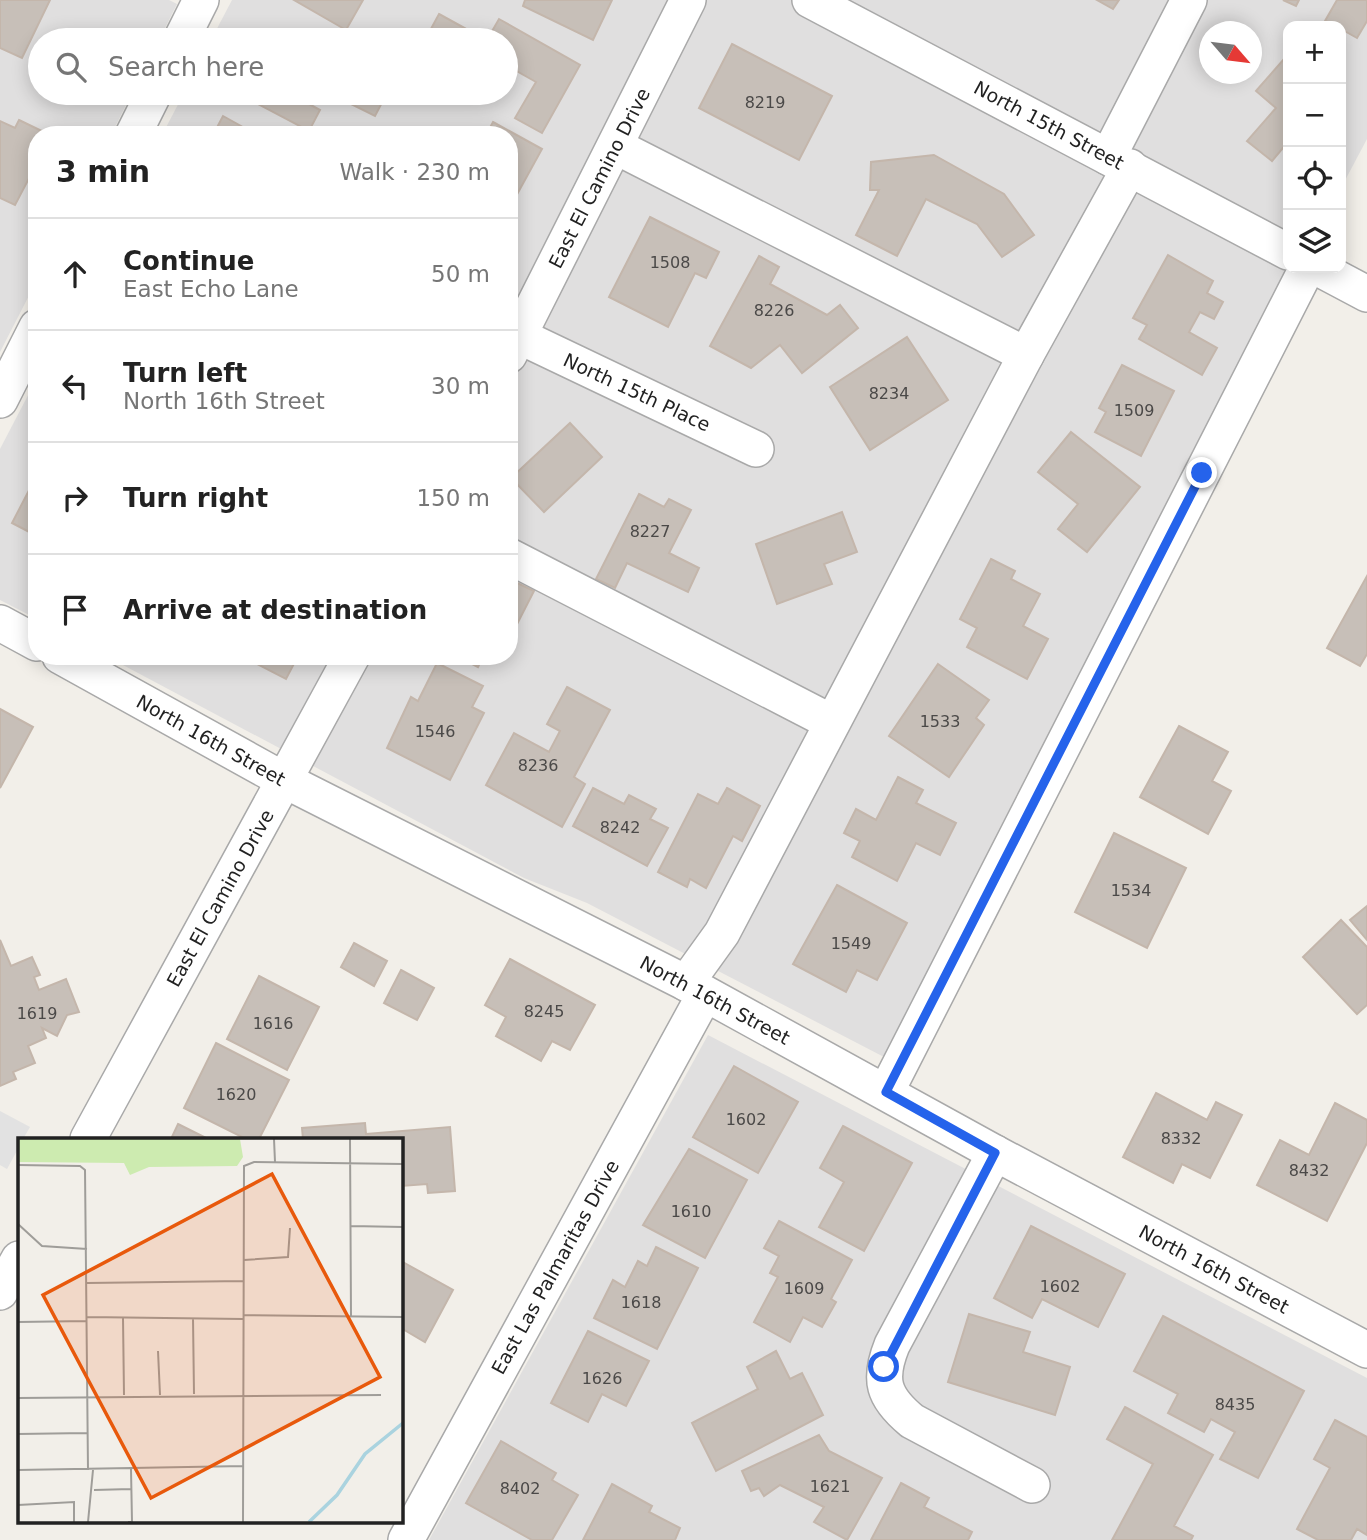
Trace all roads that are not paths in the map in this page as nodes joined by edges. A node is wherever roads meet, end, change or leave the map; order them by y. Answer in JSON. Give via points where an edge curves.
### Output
{"nodes":[{"id":1,"x":201,"y":0,"type":"edge"},
{"id":2,"x":688,"y":0,"type":"edge"},
{"id":3,"x":810,"y":0,"type":"edge"},
{"id":4,"x":1189,"y":0,"type":"edge"},
{"id":5,"x":187,"y":28,"type":"edge"},
{"id":6,"x":148,"y":105,"type":"edge"},
{"id":7,"x":138,"y":126,"type":"edge"},
{"id":8,"x":615,"y":146,"type":"junction"},
{"id":9,"x":1119,"y":162,"type":"junction"},
{"id":10,"x":1283,"y":249,"type":"edge"},
{"id":11,"x":1304,"y":273,"type":"edge"},
{"id":12,"x":1327,"y":273,"type":"edge"},
{"id":13,"x":1367,"y":294,"type":"edge"},
{"id":14,"x":518,"y":338,"type":"edge"},
{"id":15,"x":28,"y":345,"type":"edge"},
{"id":16,"x":518,"y":348,"type":"edge"},
{"id":17,"x":1026,"y":355,"type":"junction"},
{"id":18,"x":0,"y":400,"type":"edge"},
{"id":19,"x":756,"y":449,"type":"dead end"},
{"id":20,"x":518,"y":561,"type":"edge"},
{"id":21,"x":0,"y":623,"type":"edge"},
{"id":22,"x":28,"y":638,"type":"edge"},
{"id":23,"x":76,"y":665,"type":"edge"},
{"id":24,"x":347,"y":665,"type":"edge"},
{"id":25,"x":831,"y":722,"type":"junction"},
{"id":26,"x":284,"y":780,"type":"junction"},
{"id":27,"x":695,"y":989,"type":"junction"},
{"id":28,"x":886,"y":1092,"type":"junction"},
{"id":29,"x":89,"y":1138,"type":"edge"},
{"id":30,"x":995,"y":1153,"type":"junction"},
{"id":31,"x":18,"y":1261,"type":"edge"},
{"id":32,"x":0,"y":1292,"type":"edge"},
{"id":33,"x":1367,"y":1350,"type":"edge"},
{"id":34,"x":1032,"y":1485,"type":"dead end"},
{"id":35,"x":406,"y":1540,"type":"edge"}],
"edges":[{"from":1,"to":5,"type":"street"},
{"from":2,"to":8,"type":"street","name":"East El Camino Drive"},
{"from":3,"to":9,"type":"street","name":"North 15th Street"},
{"from":4,"to":9,"type":"street"},
{"from":6,"to":7,"type":"street"},
{"from":8,"to":14,"type":"street","name":"East El Camino Drive"},
{"from":8,"to":17,"type":"street"},
{"from":9,"to":10,"type":"street","name":"North 15th Street"},
{"from":9,"to":17,"type":"street","name":"East Las Palmaritas Drive"},
{"from":11,"to":28,"type":"street"},
{"from":12,"to":13,"type":"street"},
{"from":15,"to":18,"type":"street"},
{"from":16,"to":19,"type":"street","name":"North 15th Place"},
{"from":17,"to":25,"type":"street","name":"East Las Palmaritas Drive"},
{"from":20,"to":25,"type":"street"},
{"from":21,"to":22,"type":"street"},
{"from":23,"to":26,"type":"street","name":"North 16th Street"},
{"from":24,"to":26,"type":"street","name":"East El Camino Drive"},
{"from":25,"to":27,"type":"street","name":"East Las Palmaritas Drive"},
{"from":26,"to":27,"type":"street","name":"North 16th Street"},
{"from":26,"to":29,"type":"street","name":"East El Camino Drive"},
{"from":27,"to":28,"type":"street","name":"North 16th Street"},
{"from":27,"to":35,"type":"street","name":"East Las Palmaritas Drive"},
{"from":28,"to":30,"type":"street","name":"North 16th Street"},
{"from":30,"to":33,"type":"street","name":"North 16th Street"},
{"from":30,"to":34,"type":"street","via":[[892,1345],[884,1367],[885,1389],[895,1408],[912,1421]]},
{"from":31,"to":32,"type":"street"}]}
